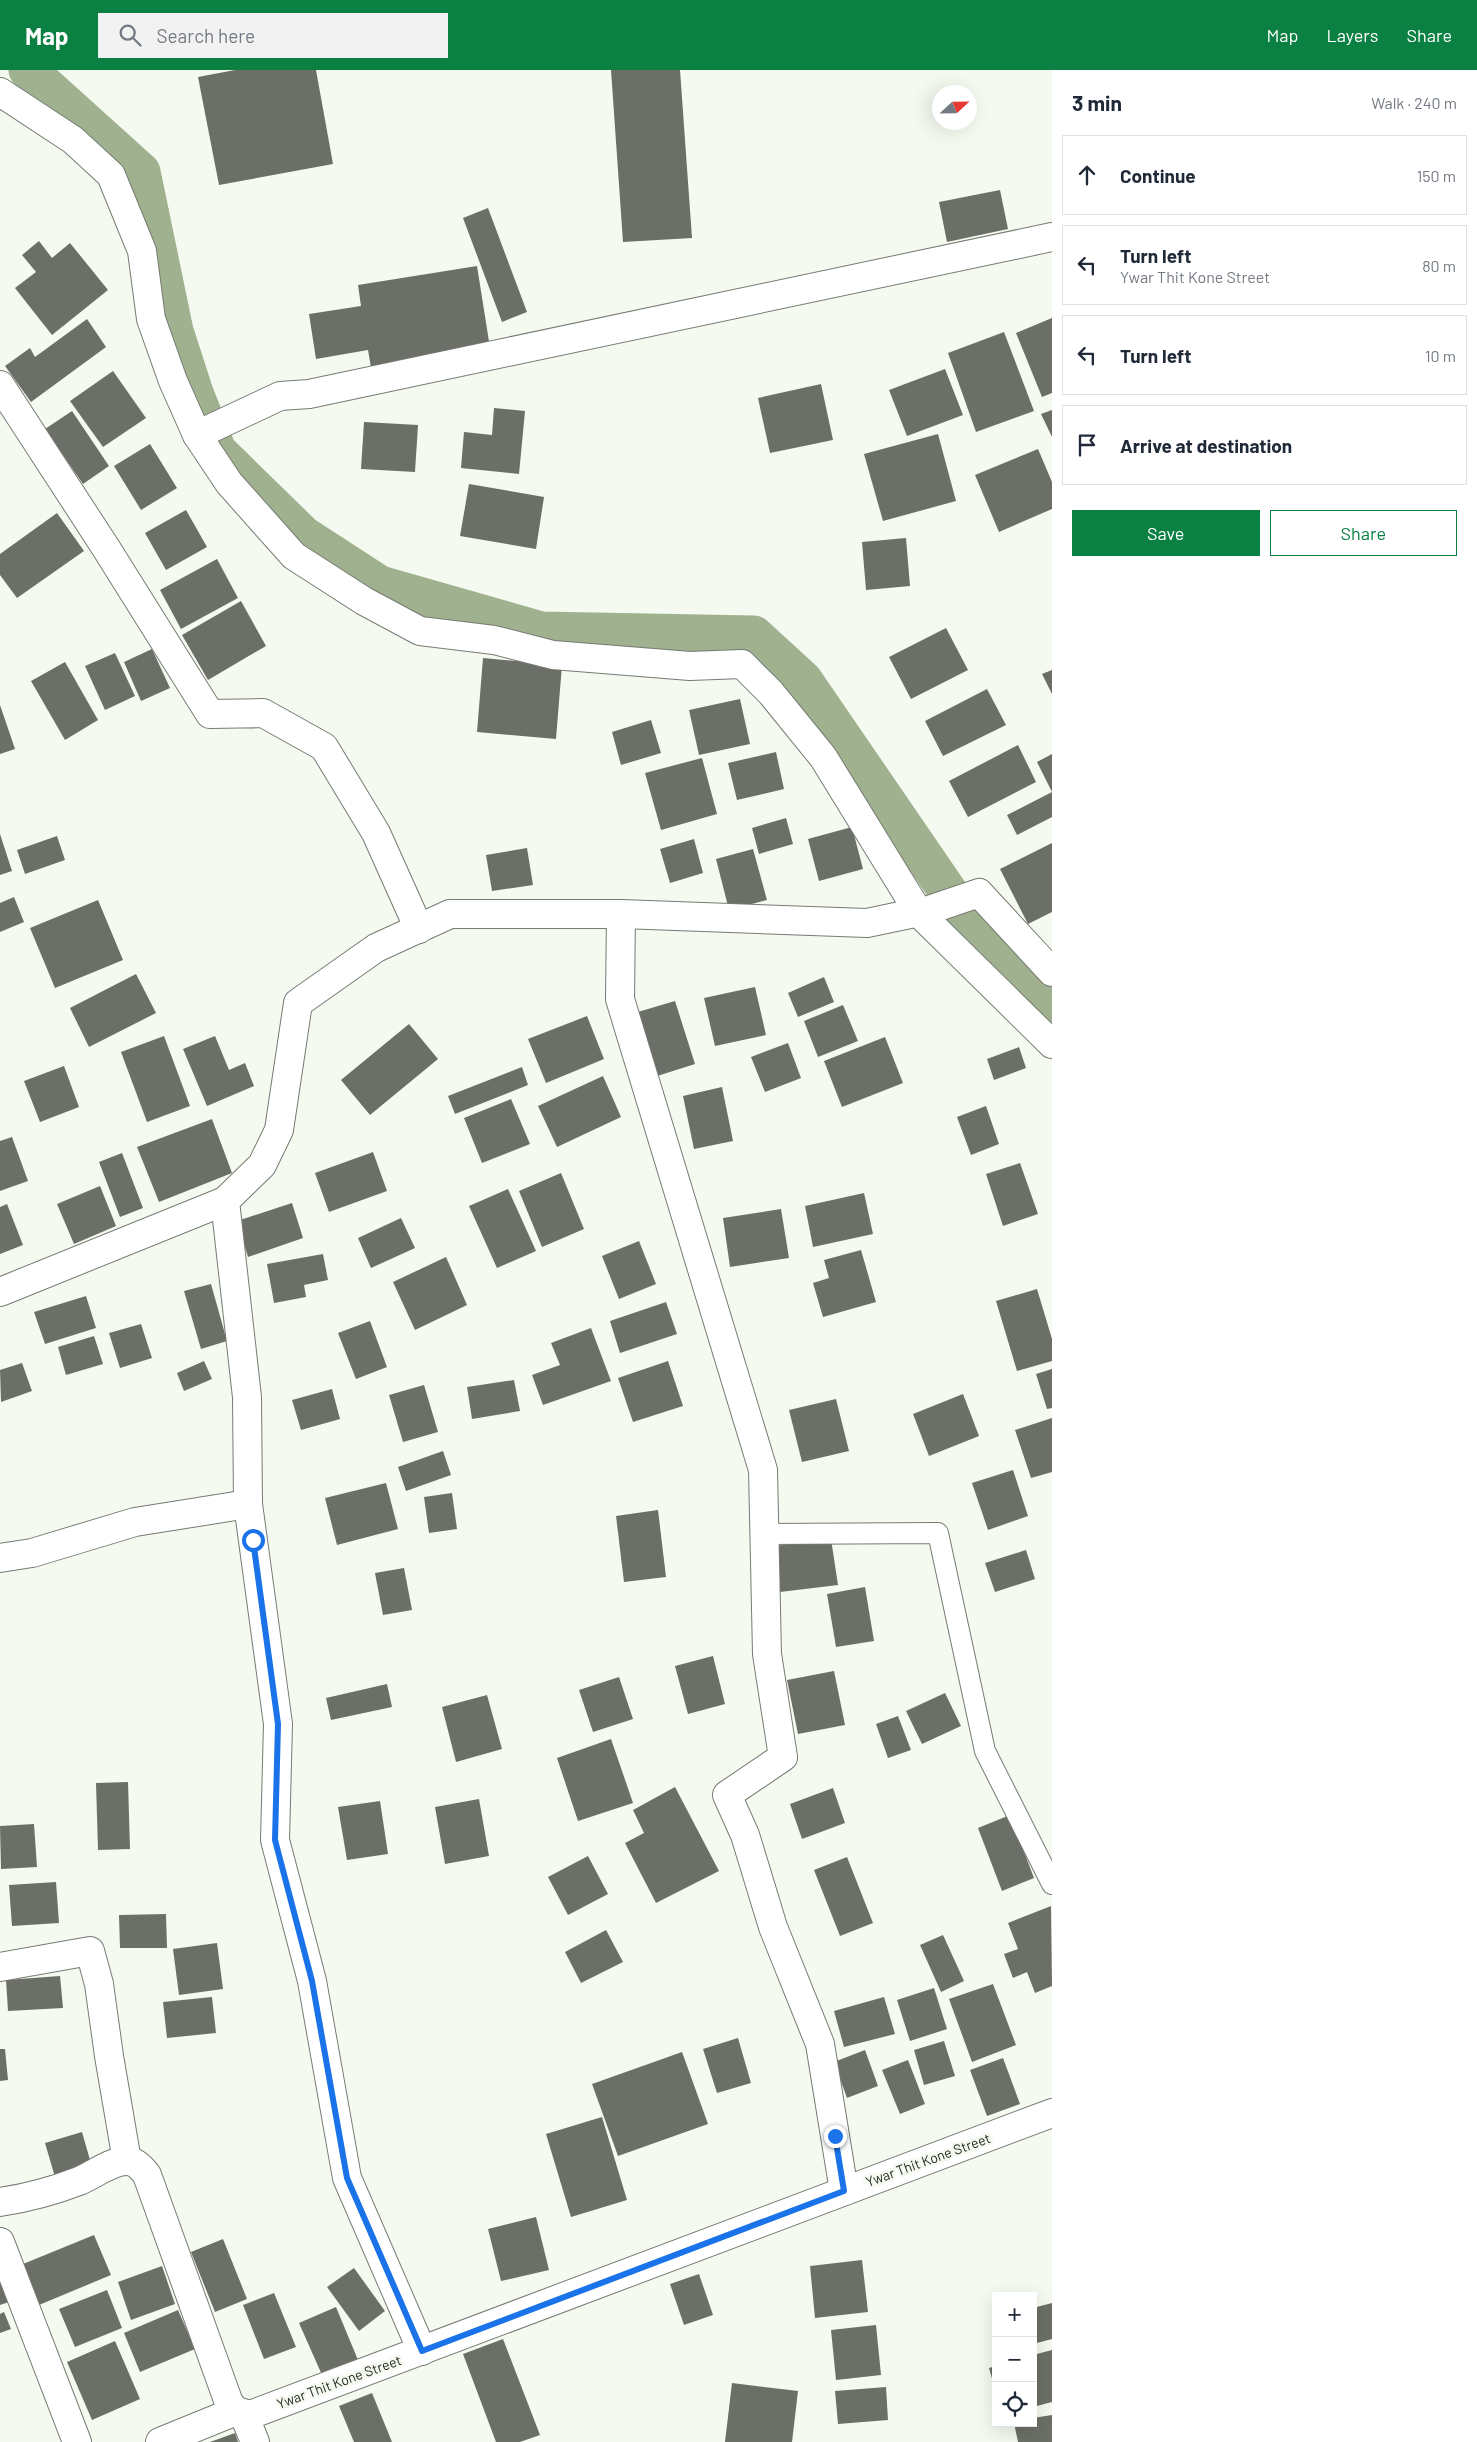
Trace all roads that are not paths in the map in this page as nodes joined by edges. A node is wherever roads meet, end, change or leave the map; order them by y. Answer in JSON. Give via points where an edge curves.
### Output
{"nodes":[{"id":1,"x":0,"y":92,"type":"edge"},
{"id":2,"x":1052,"y":236,"type":"edge"},
{"id":3,"x":0,"y":385,"type":"edge"},
{"id":4,"x":198,"y":434,"type":"junction"},
{"id":5,"x":924,"y":912,"type":"junction"},
{"id":6,"x":621,"y":914,"type":"junction"},
{"id":7,"x":419,"y":929,"type":"junction"},
{"id":8,"x":1052,"y":972,"type":"edge"},
{"id":9,"x":1052,"y":1044,"type":"edge"},
{"id":10,"x":225,"y":1201,"type":"junction"},
{"id":11,"x":0,"y":1292,"type":"edge"},
{"id":12,"x":248,"y":1504,"type":"junction"},
{"id":13,"x":764,"y":1534,"type":"junction"},
{"id":14,"x":0,"y":1558,"type":"edge"},
{"id":15,"x":1052,"y":1884,"type":"edge"},
{"id":16,"x":0,"y":1968,"type":"edge"},
{"id":17,"x":1052,"y":2113,"type":"edge"},
{"id":18,"x":127,"y":2161,"type":"junction"},
{"id":19,"x":844,"y":2191,"type":"junction"},
{"id":20,"x":0,"y":2202,"type":"edge"},
{"id":21,"x":0,"y":2242,"type":"edge"},
{"id":22,"x":422,"y":2351,"type":"junction"},
{"id":23,"x":240,"y":2413,"type":"junction"},
{"id":24,"x":77,"y":2442,"type":"edge"},
{"id":25,"x":160,"y":2442,"type":"edge"},
{"id":26,"x":255,"y":2442,"type":"edge"}],
"edges":[{"from":1,"to":4,"type":"street","via":[[73,140],[111,175],[142,251],[151,319],[173,381]]},
{"from":2,"to":4,"type":"street","via":[[308,394],[280,396]]},
{"from":3,"to":7,"type":"street","via":[[210,714],[263,713],[324,748],[376,833]]},
{"from":4,"to":5,"type":"street","via":[[229,483],[294,556],[364,601],[420,631],[494,640],[553,655],[690,666],[742,664],[823,758]]},
{"from":5,"to":6,"type":"street","via":[[867,923]]},
{"from":5,"to":8,"type":"street","via":[[979,893]]},
{"from":5,"to":9,"type":"street"},
{"from":6,"to":7,"type":"street","via":[[450,914]]},
{"from":6,"to":13,"type":"street","via":[[620,999],[762,1470]]},
{"from":7,"to":10,"type":"street","via":[[376,948],[298,1003],[279,1130],[262,1165]]},
{"from":10,"to":11,"type":"street"},
{"from":10,"to":12,"type":"street","via":[[248,1397]]},
{"from":12,"to":14,"type":"street","via":[[135,1522],[32,1553]]},
{"from":12,"to":22,"type":"street","via":[[278,1724],[275,1840],[312,1981],[347,2178]]},
{"from":13,"to":15,"type":"lane","via":[[938,1533],[985,1751]]},
{"from":13,"to":19,"type":"street","via":[[767,1654],[783,1758],[727,1795],[745,1835],[773,1927],[820,2044]]},
{"from":16,"to":18,"type":"street","via":[[90,1951],[99,1984]]},
{"from":17,"to":19,"type":"street","name":"Ywar Thit Kone Street"},
{"from":18,"to":20,"type":"street","via":[[28,2198]]},
{"from":18,"to":23,"type":"street","via":[[139,2165],[147,2175],[225,2392]]},
{"from":19,"to":22,"type":"street","name":"Ywar Thit Kone Street"},
{"from":21,"to":24,"type":"street"},
{"from":22,"to":23,"type":"street","name":"Ywar Thit Kone Street","via":[[250,2415]]},
{"from":23,"to":25,"type":"street","name":"Ywar Thit Kone Street"},
{"from":23,"to":26,"type":"street"}]}
